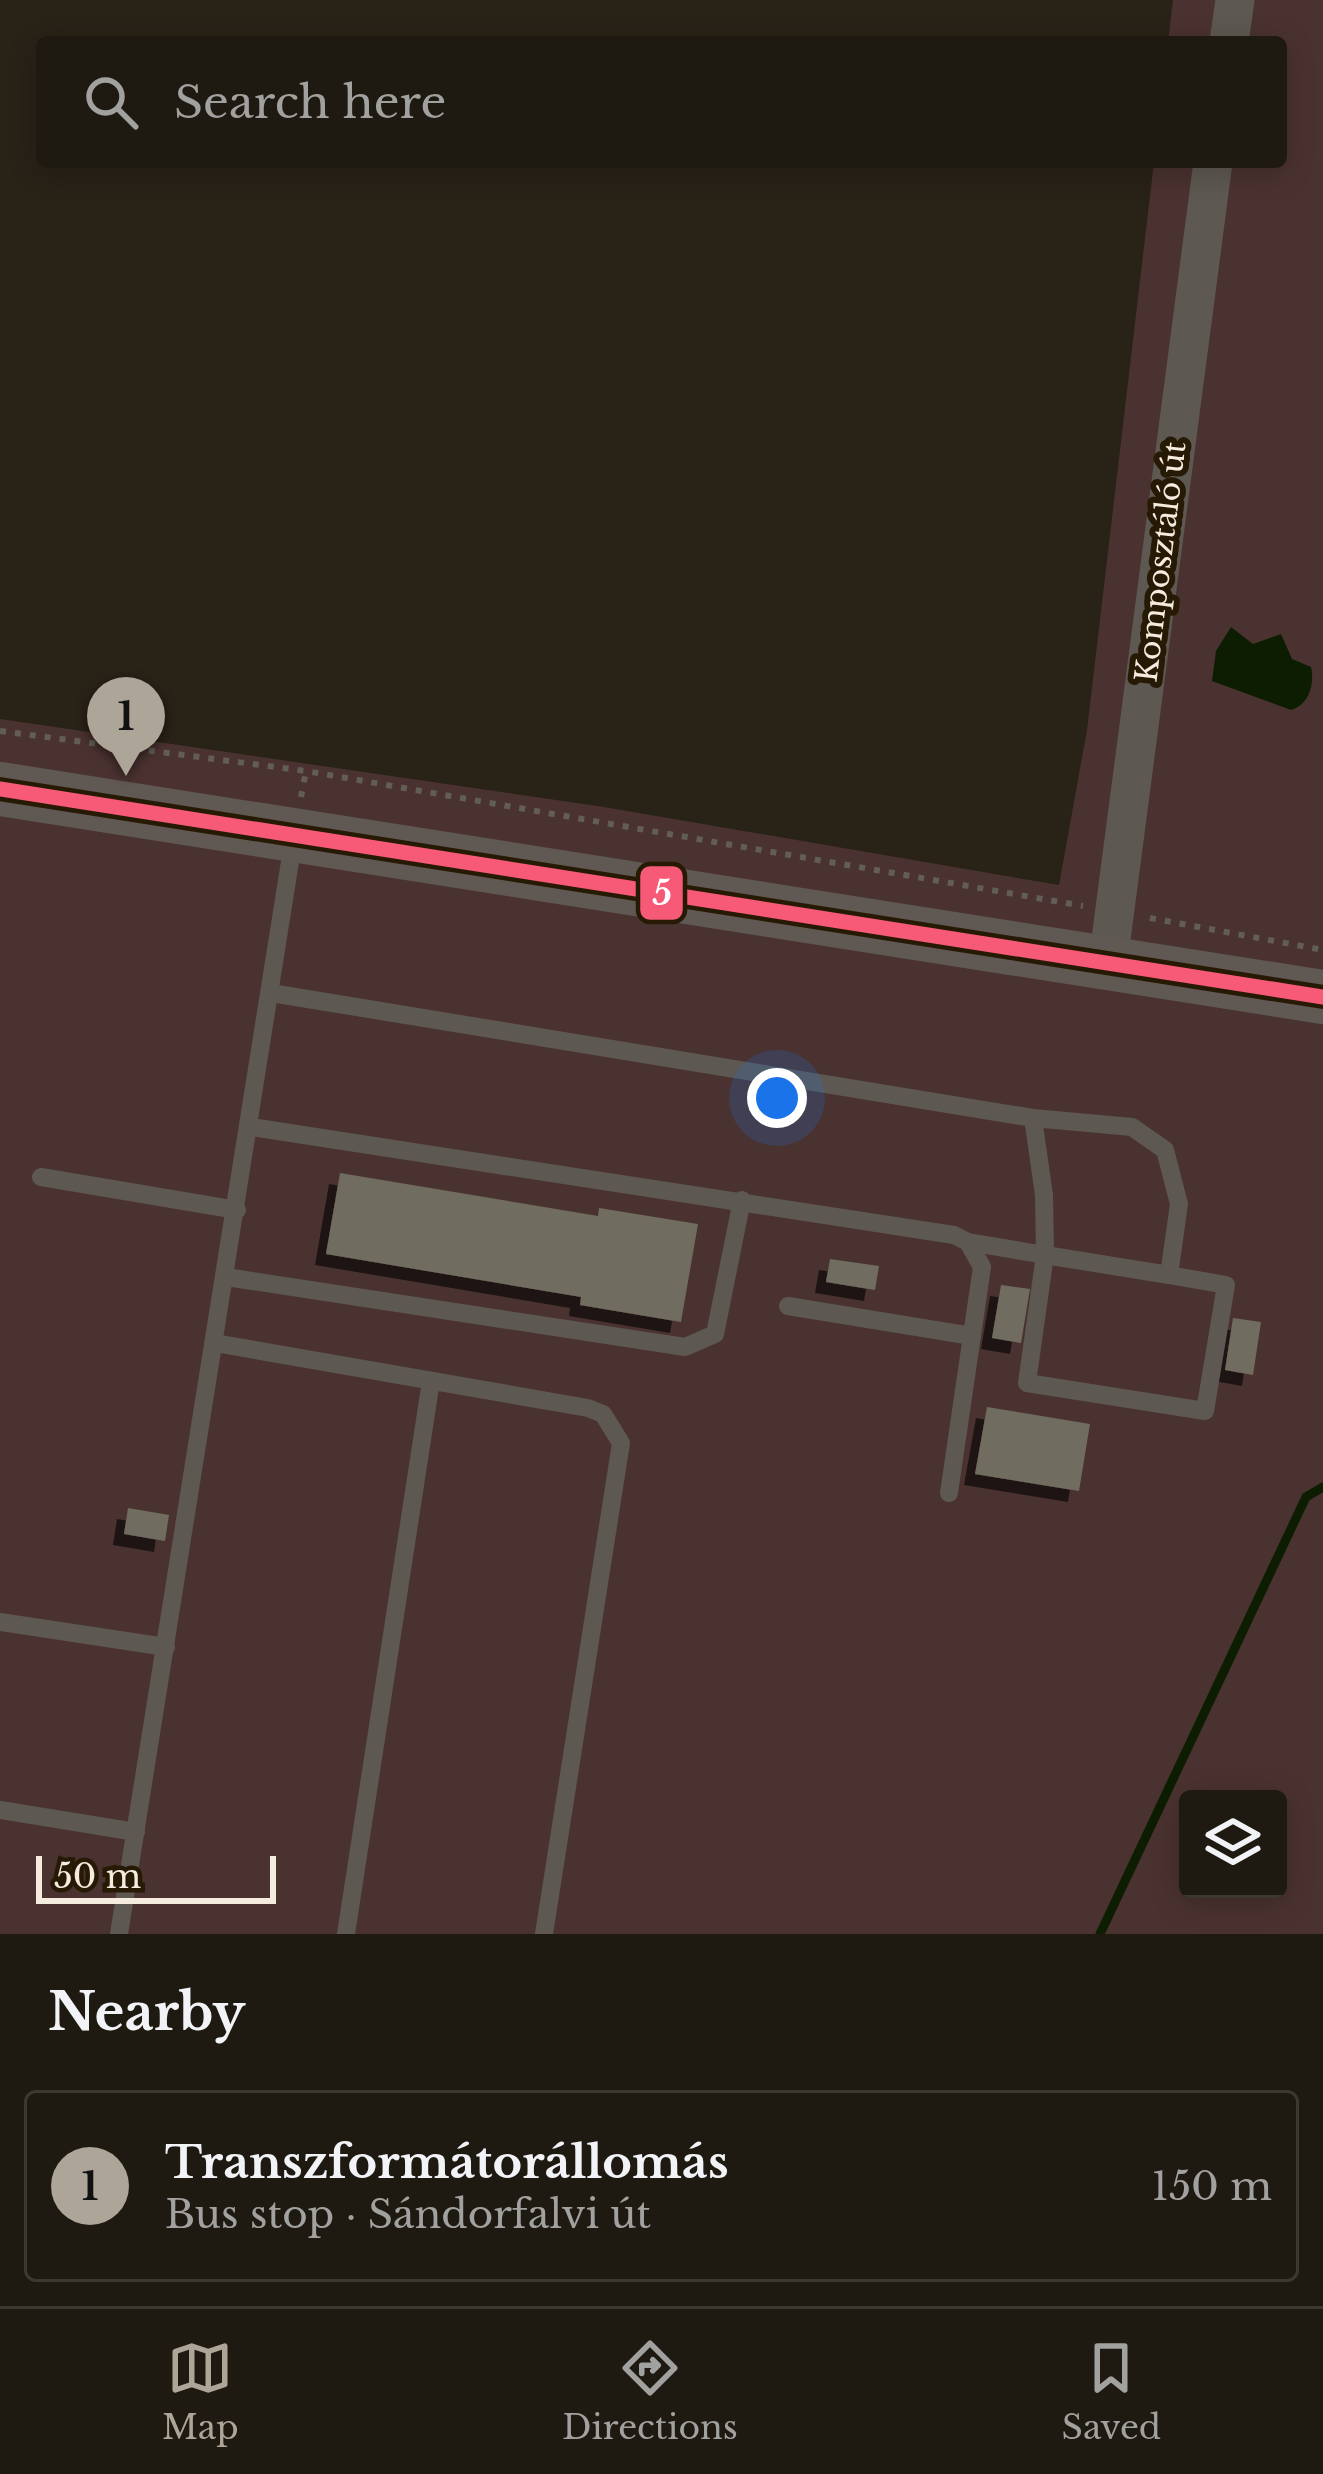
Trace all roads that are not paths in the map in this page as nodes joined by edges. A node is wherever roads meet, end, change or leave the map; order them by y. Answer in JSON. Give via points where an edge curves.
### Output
{"nodes":[{"id":1,"x":1234,"y":0,"type":"edge"},
{"id":2,"x":1230,"y":36,"type":"edge"},
{"id":3,"x":1212,"y":168,"type":"edge"},
{"id":4,"x":0,"y":788,"type":"edge"},
{"id":5,"x":294,"y":835,"type":"junction"},
{"id":6,"x":1112,"y":937,"type":"junction"},
{"id":7,"x":271,"y":992,"type":"junction"},
{"id":8,"x":1323,"y":997,"type":"edge"},
{"id":9,"x":1033,"y":1118,"type":"junction"},
{"id":10,"x":251,"y":1127,"type":"junction"},
{"id":11,"x":41,"y":1177,"type":"dead end"},
{"id":12,"x":742,"y":1201,"type":"junction"},
{"id":13,"x":237,"y":1210,"type":"junction"},
{"id":14,"x":968,"y":1242,"type":"junction"},
{"id":15,"x":1045,"y":1255,"type":"junction"},
{"id":16,"x":1169,"y":1275,"type":"junction"},
{"id":17,"x":226,"y":1276,"type":"junction"},
{"id":18,"x":788,"y":1306,"type":"dead end"},
{"id":19,"x":972,"y":1336,"type":"junction"},
{"id":20,"x":215,"y":1343,"type":"junction"},
{"id":21,"x":431,"y":1381,"type":"junction"},
{"id":22,"x":949,"y":1493,"type":"dead end"},
{"id":23,"x":0,"y":1622,"type":"edge"},
{"id":24,"x":166,"y":1647,"type":"junction"},
{"id":25,"x":0,"y":1810,"type":"edge"},
{"id":26,"x":136,"y":1832,"type":"junction"},
{"id":27,"x":119,"y":1934,"type":"edge"},
{"id":28,"x":346,"y":1934,"type":"edge"},
{"id":29,"x":544,"y":1934,"type":"edge"}],
"edges":[{"from":1,"to":2,"type":"street"},
{"from":3,"to":6,"type":"street","name":"Komposztáló út"},
{"from":4,"to":5,"type":"main road"},
{"from":5,"to":6,"type":"main road"},
{"from":5,"to":7,"type":"lane"},
{"from":6,"to":8,"type":"main road"},
{"from":7,"to":9,"type":"lane"},
{"from":7,"to":10,"type":"lane"},
{"from":9,"to":15,"type":"lane"},
{"from":9,"to":16,"type":"lane","via":[[1132,1127],[1166,1150],[1179,1204]]},
{"from":10,"to":12,"type":"lane"},
{"from":10,"to":13,"type":"lane"},
{"from":11,"to":13,"type":"lane"},
{"from":12,"to":14,"type":"lane"},
{"from":12,"to":17,"type":"lane","via":[[716,1334],[685,1347]]},
{"from":13,"to":17,"type":"lane"},
{"from":14,"to":15,"type":"lane"},
{"from":14,"to":19,"type":"lane","via":[[982,1267]]},
{"from":15,"to":16,"type":"lane"},
{"from":15,"to":16,"type":"lane","via":[[1027,1383],[1204,1411],[1226,1285]]},
{"from":17,"to":20,"type":"lane"},
{"from":18,"to":19,"type":"lane"},
{"from":19,"to":22,"type":"lane"},
{"from":20,"to":21,"type":"lane"},
{"from":20,"to":24,"type":"lane"},
{"from":21,"to":28,"type":"lane"},
{"from":21,"to":29,"type":"lane","via":[[588,1408],[603,1414],[621,1443]]},
{"from":23,"to":24,"type":"lane"},
{"from":24,"to":26,"type":"lane"},
{"from":25,"to":26,"type":"lane"},
{"from":26,"to":27,"type":"lane"}]}
